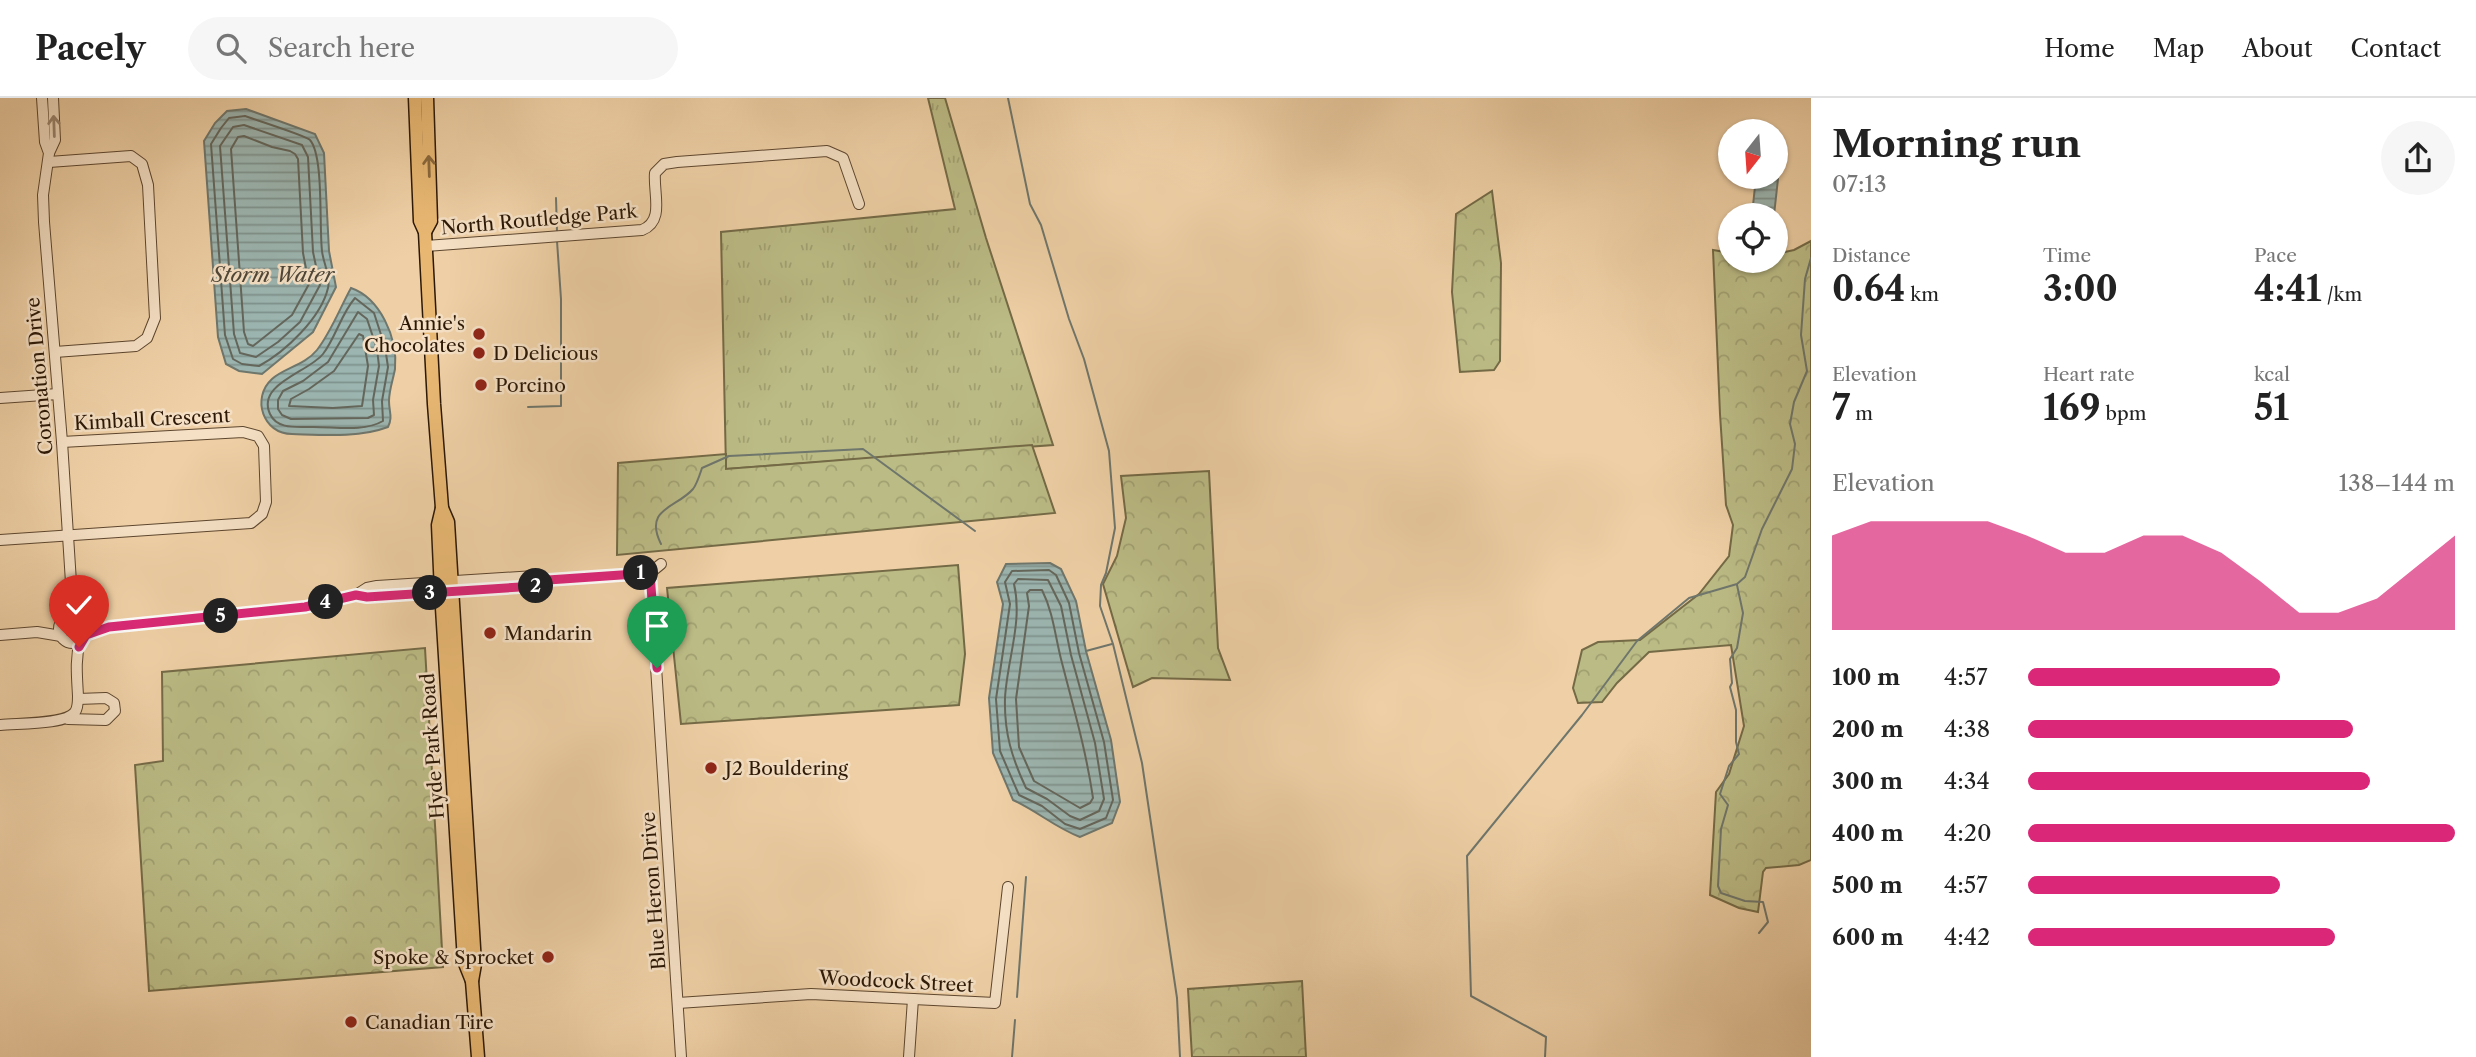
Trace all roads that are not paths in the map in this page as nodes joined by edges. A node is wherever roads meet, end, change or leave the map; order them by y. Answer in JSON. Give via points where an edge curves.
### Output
{"nodes":[{"id":1,"x":42,"y":98,"type":"edge"},
{"id":2,"x":53,"y":98,"type":"edge"},
{"id":3,"x":415,"y":98,"type":"edge"},
{"id":4,"x":427,"y":98,"type":"edge"},
{"id":5,"x":49,"y":157,"type":"junction"},
{"id":6,"x":859,"y":204,"type":"dead end"},
{"id":7,"x":425,"y":232,"type":"junction"},
{"id":8,"x":426,"y":246,"type":"junction"},
{"id":9,"x":54,"y":352,"type":"junction"},
{"id":10,"x":58,"y":394,"type":"junction"},
{"id":11,"x":0,"y":398,"type":"edge"},
{"id":12,"x":62,"y":442,"type":"junction"},
{"id":13,"x":68,"y":535,"type":"junction"},
{"id":14,"x":0,"y":540,"type":"edge"},
{"id":15,"x":661,"y":564,"type":"dead end"},
{"id":16,"x":650,"y":573,"type":"junction"},
{"id":17,"x":446,"y":586,"type":"junction"},
{"id":18,"x":72,"y":598,"type":"junction"},
{"id":19,"x":64,"y":619,"type":"junction"},
{"id":20,"x":82,"y":619,"type":"junction"},
{"id":21,"x":109,"y":627,"type":"junction"},
{"id":22,"x":37,"y":632,"type":"junction"},
{"id":23,"x":0,"y":635,"type":"edge"},
{"id":24,"x":64,"y":638,"type":"junction"},
{"id":25,"x":83,"y":638,"type":"junction"},
{"id":26,"x":75,"y":658,"type":"junction"},
{"id":27,"x":78,"y":699,"type":"junction"},
{"id":28,"x":64,"y":719,"type":"junction"},
{"id":29,"x":0,"y":725,"type":"edge"},
{"id":30,"x":1008,"y":887,"type":"dead end"},
{"id":31,"x":913,"y":999,"type":"junction"},
{"id":32,"x":678,"y":1003,"type":"junction"},
{"id":33,"x":478,"y":1057,"type":"edge"},
{"id":34,"x":681,"y":1057,"type":"edge"},
{"id":35,"x":909,"y":1057,"type":"edge"}],
"edges":[{"from":1,"to":5,"type":"street","name":"Coronation Drive"},
{"from":5,"to":2,"type":"street","name":"Coronation Drive","one_way":true,"via":[[55,140]]},
{"from":3,"to":7,"type":"main road","name":"Hyde Park Road","via":[[420,221]]},
{"from":7,"to":4,"type":"main road","name":"Hyde Park Road","one_way":true,"via":[[431,220]]},
{"from":5,"to":9,"type":"street","name":"Coronation Drive","via":[[43,195]]},
{"from":5,"to":9,"type":"street","via":[[131,156],[142,164],[148,186],[155,318],[146,338],[136,346]]},
{"from":6,"to":8,"type":"street","name":"North Routledge Park","via":[[843,158],[827,151],[677,162],[664,164],[655,173],[655,219],[648,228]]},
{"from":7,"to":8,"type":"main road","name":"Hyde Park Road"},
{"from":8,"to":17,"type":"main road","name":"Hyde Park Road","via":[[442,508],[448,522]]},
{"from":9,"to":10,"type":"street","name":"Coronation Drive"},
{"from":10,"to":11,"type":"street"},
{"from":10,"to":12,"type":"street","name":"Coronation Drive"},
{"from":12,"to":13,"type":"street","name":"Coronation Drive"},
{"from":12,"to":13,"type":"street","name":"Kimball Crescent","via":[[243,432],[258,436],[264,446],[266,502],[262,514],[251,523]]},
{"from":13,"to":14,"type":"street"},
{"from":13,"to":18,"type":"street","name":"Coronation Drive"},
{"from":15,"to":16,"type":"street"},
{"from":16,"to":17,"type":"street","via":[[548,580],[536,586]]},
{"from":16,"to":32,"type":"street","name":"Blue Heron Drive"},
{"from":17,"to":21,"type":"street","via":[[356,595],[305,607]]},
{"from":17,"to":33,"type":"main road","name":"Hyde Park Road"},
{"from":18,"to":19,"type":"street","name":"Coronation Drive"},
{"from":18,"to":20,"type":"street","name":"Coronation Drive"},
{"from":19,"to":20,"type":"street"},
{"from":19,"to":22,"type":"street"},
{"from":19,"to":24,"type":"street","name":"Coronation Drive","via":[[59,629]]},
{"from":20,"to":21,"type":"street"},
{"from":20,"to":25,"type":"street","name":"Coronation Drive"},
{"from":21,"to":25,"type":"street"},
{"from":22,"to":23,"type":"street"},
{"from":22,"to":24,"type":"street"},
{"from":24,"to":25,"type":"street"},
{"from":24,"to":26,"type":"street"},
{"from":25,"to":26,"type":"street"},
{"from":26,"to":27,"type":"street"},
{"from":27,"to":28,"type":"street","via":[[77,710]]},
{"from":27,"to":28,"type":"street","via":[[110,699],[115,711],[106,720]]},
{"from":28,"to":29,"type":"street"},
{"from":30,"to":31,"type":"street","name":"Woodcock Street","via":[[995,1003]]},
{"from":31,"to":32,"type":"street","name":"Woodcock Street","via":[[811,994]]},
{"from":31,"to":35,"type":"street"},
{"from":32,"to":34,"type":"street","name":"Blue Heron Drive"}]}
